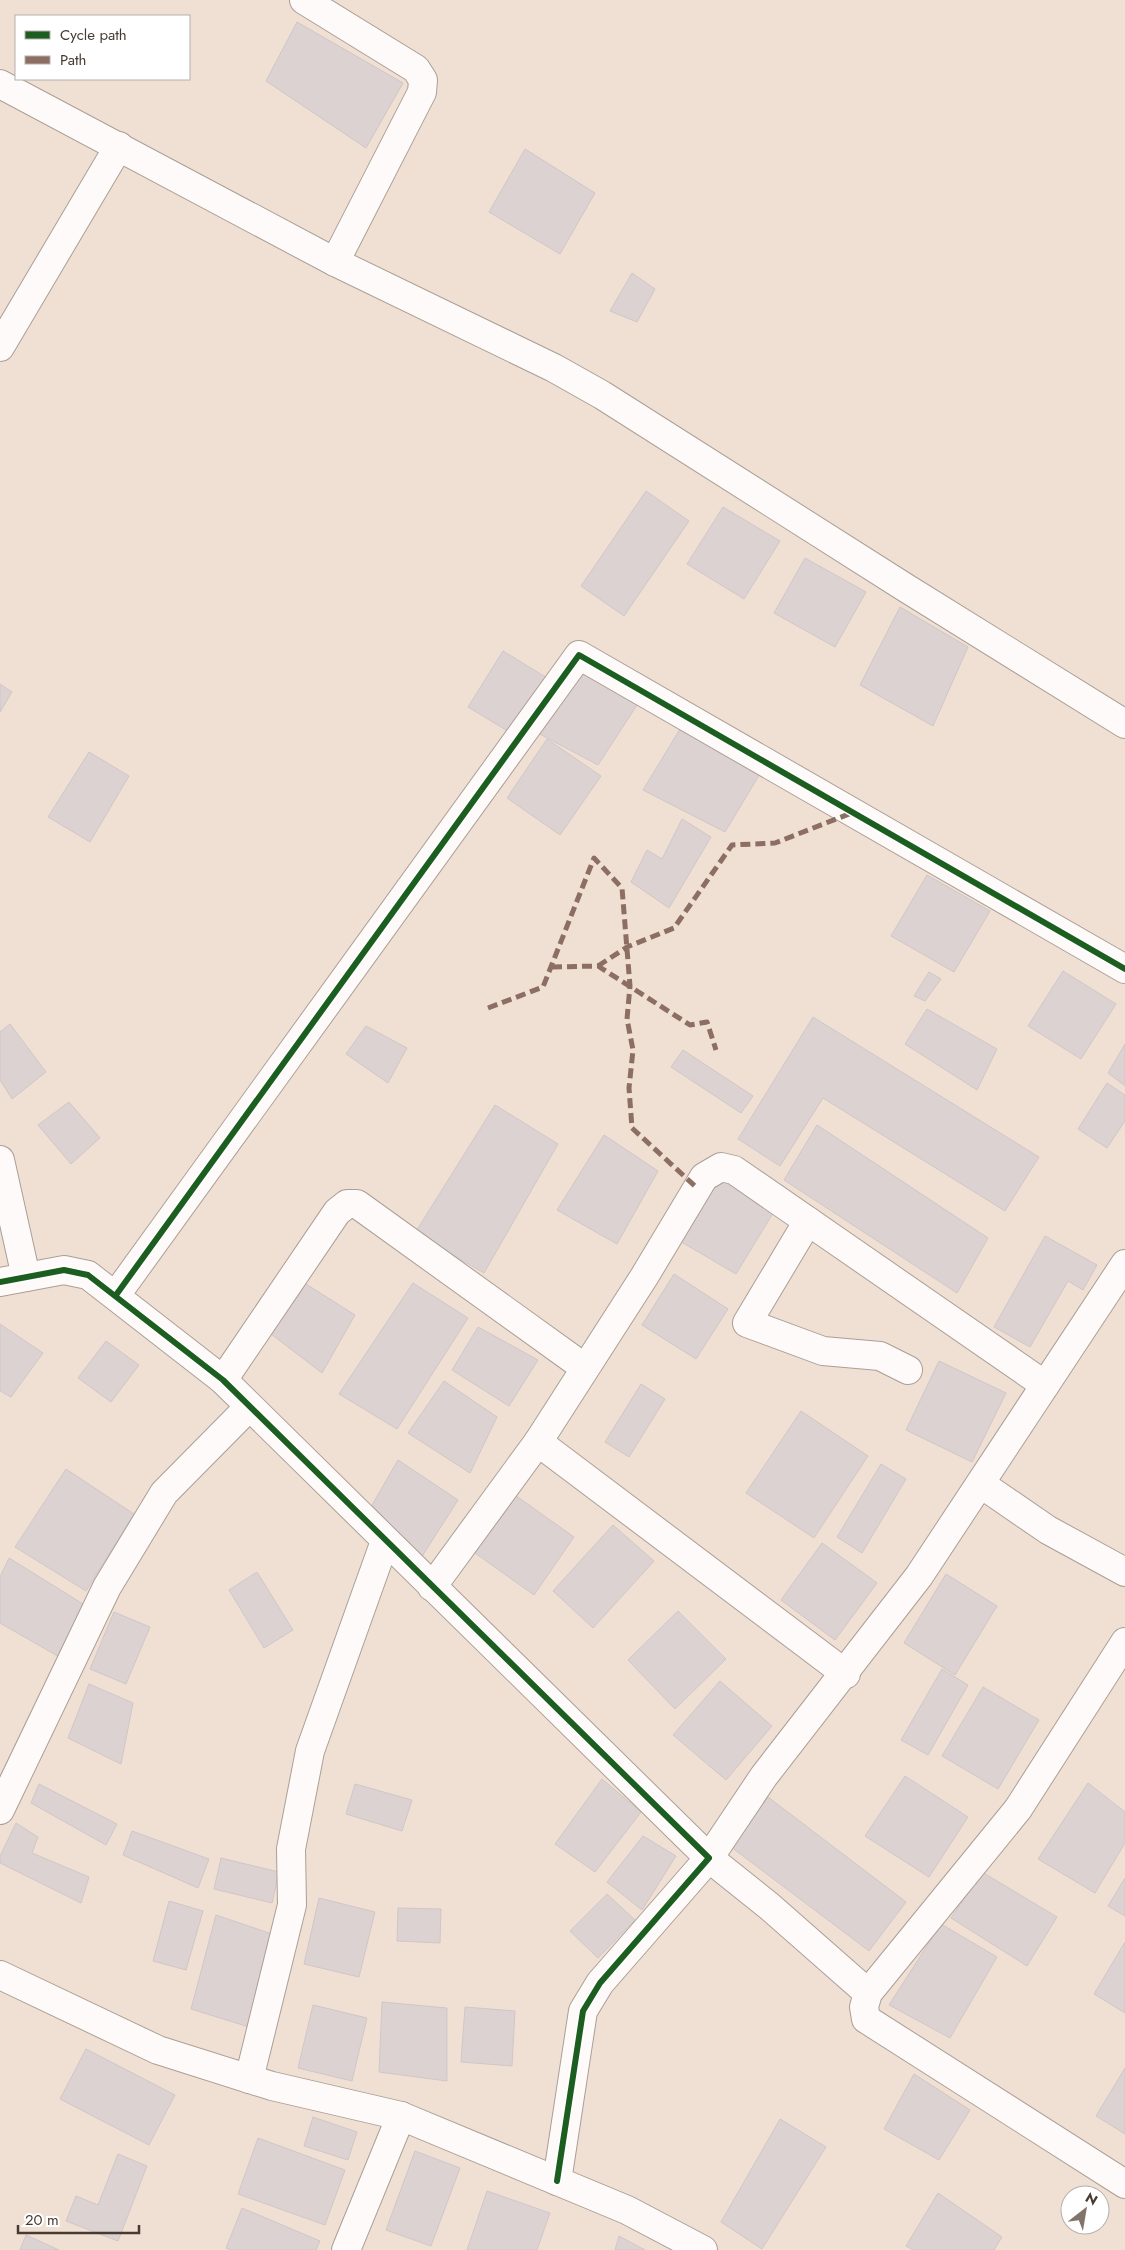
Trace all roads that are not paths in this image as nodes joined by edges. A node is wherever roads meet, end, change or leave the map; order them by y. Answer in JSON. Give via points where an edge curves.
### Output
{"nodes":[{"id":1,"x":304,"y":0,"type":"edge"},
{"id":2,"x":0,"y":84,"type":"edge"},
{"id":3,"x":118,"y":146,"type":"junction"},
{"id":4,"x":335,"y":262,"type":"junction"},
{"id":5,"x":0,"y":347,"type":"edge"},
{"id":6,"x":1125,"y":724,"type":"edge"},
{"id":7,"x":1125,"y":969,"type":"edge"},
{"id":8,"x":0,"y":1160,"type":"edge"},
{"id":9,"x":808,"y":1221,"type":"junction"},
{"id":10,"x":1125,"y":1264,"type":"edge"},
{"id":11,"x":13,"y":1279,"type":"edge"},
{"id":12,"x":116,"y":1295,"type":"junction"},
{"id":13,"x":585,"y":1368,"type":"junction"},
{"id":14,"x":908,"y":1370,"type":"dead end"},
{"id":15,"x":223,"y":1380,"type":"junction"},
{"id":16,"x":1045,"y":1385,"type":"junction"},
{"id":17,"x":249,"y":1406,"type":"junction"},
{"id":18,"x":538,"y":1442,"type":"junction"},
{"id":19,"x":980,"y":1484,"type":"junction"},
{"id":20,"x":385,"y":1541,"type":"junction"},
{"id":21,"x":1125,"y":1572,"type":"edge"},
{"id":22,"x":432,"y":1587,"type":"junction"},
{"id":23,"x":1125,"y":1642,"type":"edge"},
{"id":24,"x":846,"y":1674,"type":"junction"},
{"id":25,"x":0,"y":1810,"type":"edge"},
{"id":26,"x":709,"y":1858,"type":"junction"},
{"id":27,"x":0,"y":1975,"type":"edge"},
{"id":28,"x":868,"y":1993,"type":"junction"},
{"id":29,"x":248,"y":2079,"type":"junction"},
{"id":30,"x":401,"y":2116,"type":"junction"},
{"id":31,"x":557,"y":2181,"type":"junction"},
{"id":32,"x":1125,"y":2184,"type":"edge"},
{"id":33,"x":346,"y":2250,"type":"edge"},
{"id":34,"x":703,"y":2250,"type":"edge"}],
"edges":[{"from":1,"to":4,"type":"street","via":[[416,69],[422,80],[422,92]]},
{"from":2,"to":3,"type":"street"},
{"from":3,"to":4,"type":"street"},
{"from":3,"to":5,"type":"street"},
{"from":4,"to":6,"type":"street","via":[[562,372]]},
{"from":7,"to":12,"type":"street","via":[[579,655]]},
{"from":8,"to":11,"type":"street"},
{"from":9,"to":13,"type":"street","via":[[734,1170],[721,1167],[704,1177]]},
{"from":9,"to":14,"type":"street","via":[[747,1323],[823,1352],[880,1356]]},
{"from":9,"to":16,"type":"street"},
{"from":10,"to":16,"type":"street"},
{"from":11,"to":12,"type":"street","via":[[64,1270],[88,1275]]},
{"from":12,"to":15,"type":"street"},
{"from":13,"to":15,"type":"street","via":[[357,1204],[347,1204],[337,1212]]},
{"from":13,"to":18,"type":"street"},
{"from":15,"to":17,"type":"street"},
{"from":16,"to":19,"type":"street"},
{"from":17,"to":20,"type":"street"},
{"from":17,"to":25,"type":"street","via":[[159,1502],[108,1587]]},
{"from":18,"to":22,"type":"street"},
{"from":18,"to":24,"type":"street"},
{"from":19,"to":21,"type":"street","via":[[1048,1530]]},
{"from":19,"to":24,"type":"street","via":[[920,1576]]},
{"from":20,"to":22,"type":"street"},
{"from":20,"to":29,"type":"street","via":[[310,1751],[291,1849],[292,1905]]},
{"from":22,"to":26,"type":"street"},
{"from":23,"to":28,"type":"street","via":[[1018,1810]]},
{"from":24,"to":26,"type":"street","via":[[764,1776]]},
{"from":26,"to":28,"type":"street"},
{"from":26,"to":31,"type":"street","via":[[600,1983],[583,2011]]},
{"from":27,"to":29,"type":"street","via":[[158,2050]]},
{"from":28,"to":32,"type":"street","via":[[864,2007],[866,2019]]},
{"from":29,"to":30,"type":"street"},
{"from":30,"to":31,"type":"street"},
{"from":30,"to":33,"type":"street"},
{"from":31,"to":34,"type":"street","via":[[628,2210]]}]}
